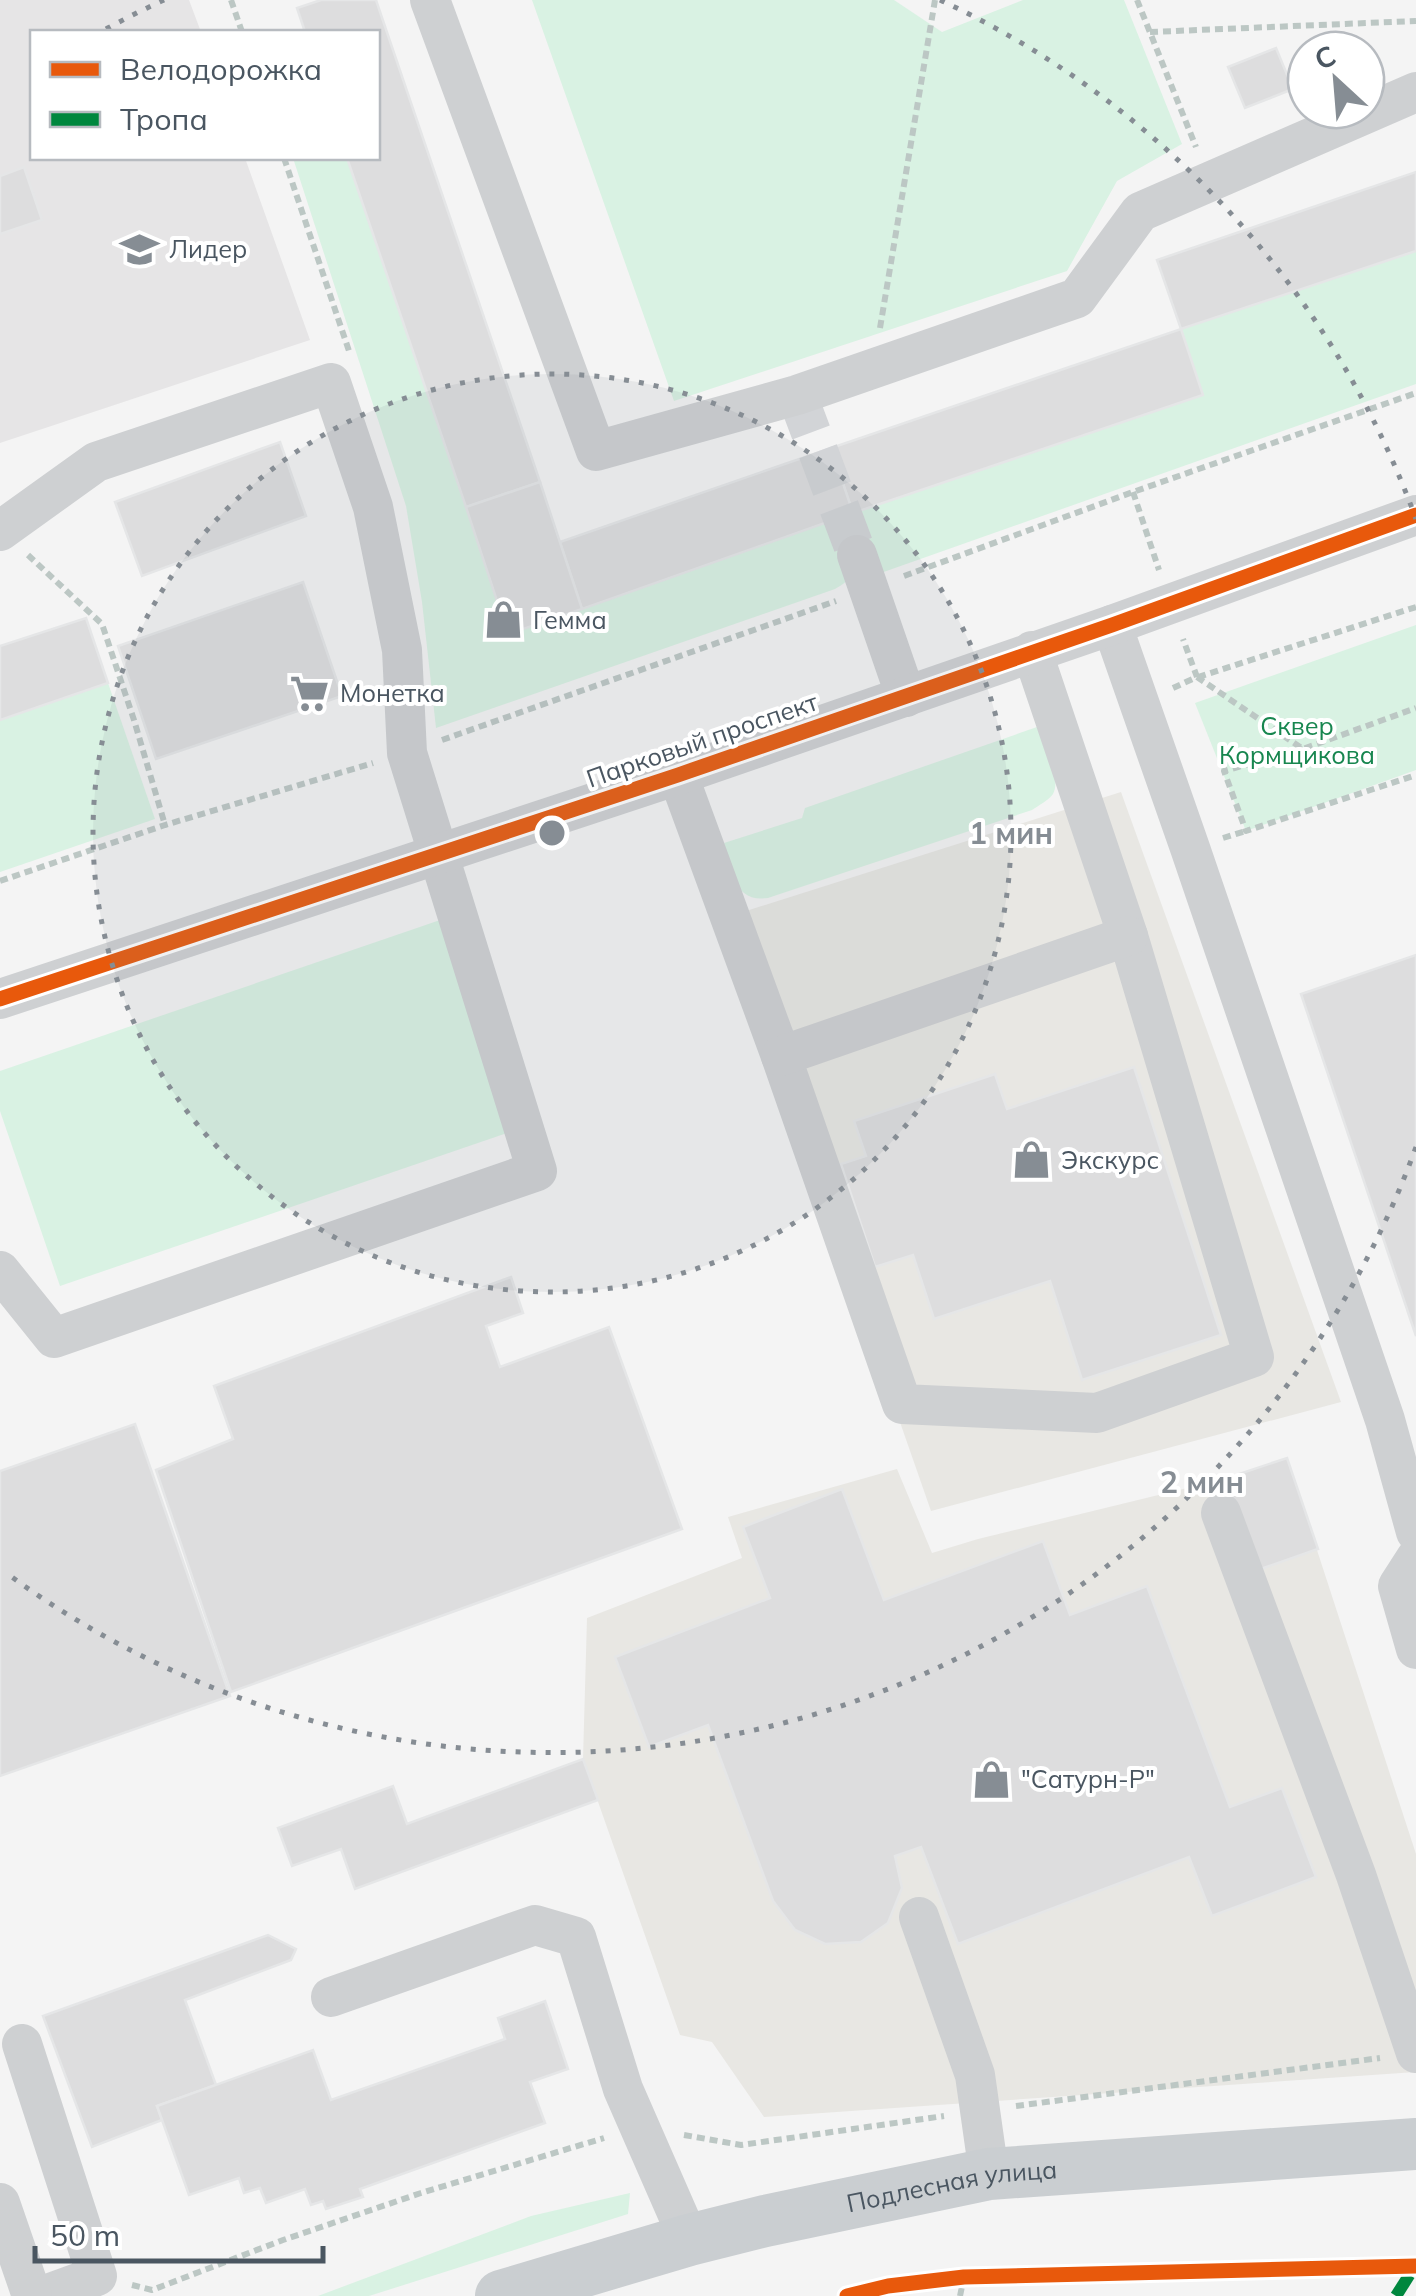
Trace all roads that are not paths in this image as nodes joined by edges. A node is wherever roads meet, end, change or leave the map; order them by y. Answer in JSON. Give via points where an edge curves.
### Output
{"nodes":[{"id":1,"x":430,"y":0,"type":"edge"},
{"id":2,"x":1416,"y":92,"type":"edge"},
{"id":3,"x":1416,"y":515,"type":"edge"},
{"id":4,"x":1,"y":530,"type":"edge"},
{"id":5,"x":863,"y":572,"type":"tunnel mouth"},
{"id":6,"x":1112,"y":626,"type":"junction"},
{"id":7,"x":1032,"y":651,"type":"junction"},
{"id":8,"x":906,"y":697,"type":"junction"},
{"id":9,"x":678,"y":775,"type":"junction"},
{"id":10,"x":438,"y":854,"type":"junction"},
{"id":11,"x":1128,"y":936,"type":"junction"},
{"id":12,"x":0,"y":999,"type":"edge"},
{"id":13,"x":781,"y":1056,"type":"junction"},
{"id":14,"x":0,"y":1271,"type":"edge"},
{"id":15,"x":1221,"y":1513,"type":"dead end"},
{"id":16,"x":1416,"y":1532,"type":"edge"},
{"id":17,"x":1416,"y":1558,"type":"edge"},
{"id":18,"x":1416,"y":1649,"type":"edge"},
{"id":19,"x":919,"y":1917,"type":"dead end"},
{"id":20,"x":331,"y":1997,"type":"dead end"},
{"id":21,"x":22,"y":2044,"type":"dead end"},
{"id":22,"x":1406,"y":2054,"type":"edge"},
{"id":23,"x":1416,"y":2144,"type":"edge"},
{"id":24,"x":989,"y":2174,"type":"junction"},
{"id":25,"x":0,"y":2203,"type":"edge"},
{"id":26,"x":689,"y":2240,"type":"junction"},
{"id":27,"x":32,"y":2296,"type":"edge"},
{"id":28,"x":42,"y":2296,"type":"edge"},
{"id":29,"x":501,"y":2296,"type":"edge"}],
"edges":[{"from":1,"to":2,"type":"street","via":[[596,451],[798,395],[1077,298],[1140,212]]},
{"from":3,"to":6,"type":"street","name":"Парковый проспект"},
{"from":4,"to":10,"type":"street","via":[[96,462],[330,383],[374,506],[402,650],[407,753]]},
{"from":5,"to":8,"type":"street"},
{"from":6,"to":7,"type":"street","name":"Парковый проспект"},
{"from":6,"to":16,"type":"street","via":[[1385,1420]]},
{"from":7,"to":8,"type":"street","name":"Парковый проспект"},
{"from":7,"to":11,"type":"street"},
{"from":8,"to":9,"type":"street","name":"Парковый проспект"},
{"from":9,"to":10,"type":"street","name":"Парковый проспект"},
{"from":9,"to":13,"type":"street"},
{"from":10,"to":12,"type":"street","name":"Парковый проспект"},
{"from":10,"to":14,"type":"street","via":[[537,1171],[54,1338]]},
{"from":11,"to":13,"type":"street"},
{"from":11,"to":13,"type":"street","via":[[1254,1357],[1098,1413],[902,1404]]},
{"from":15,"to":22,"type":"street","via":[[1356,1874]]},
{"from":17,"to":18,"type":"street","via":[[1398,1586]]},
{"from":19,"to":24,"type":"street","via":[[975,2075]]},
{"from":20,"to":26,"type":"street","via":[[535,1925],[576,1937],[623,2089]]},
{"from":21,"to":28,"type":"street","via":[[97,2276]]},
{"from":23,"to":24,"type":"main road","name":"Подлесная улица"},
{"from":24,"to":26,"type":"main road","name":"Подлесная улица"},
{"from":25,"to":27,"type":"street"},
{"from":26,"to":29,"type":"main road","name":"Подлесная улица"}]}
